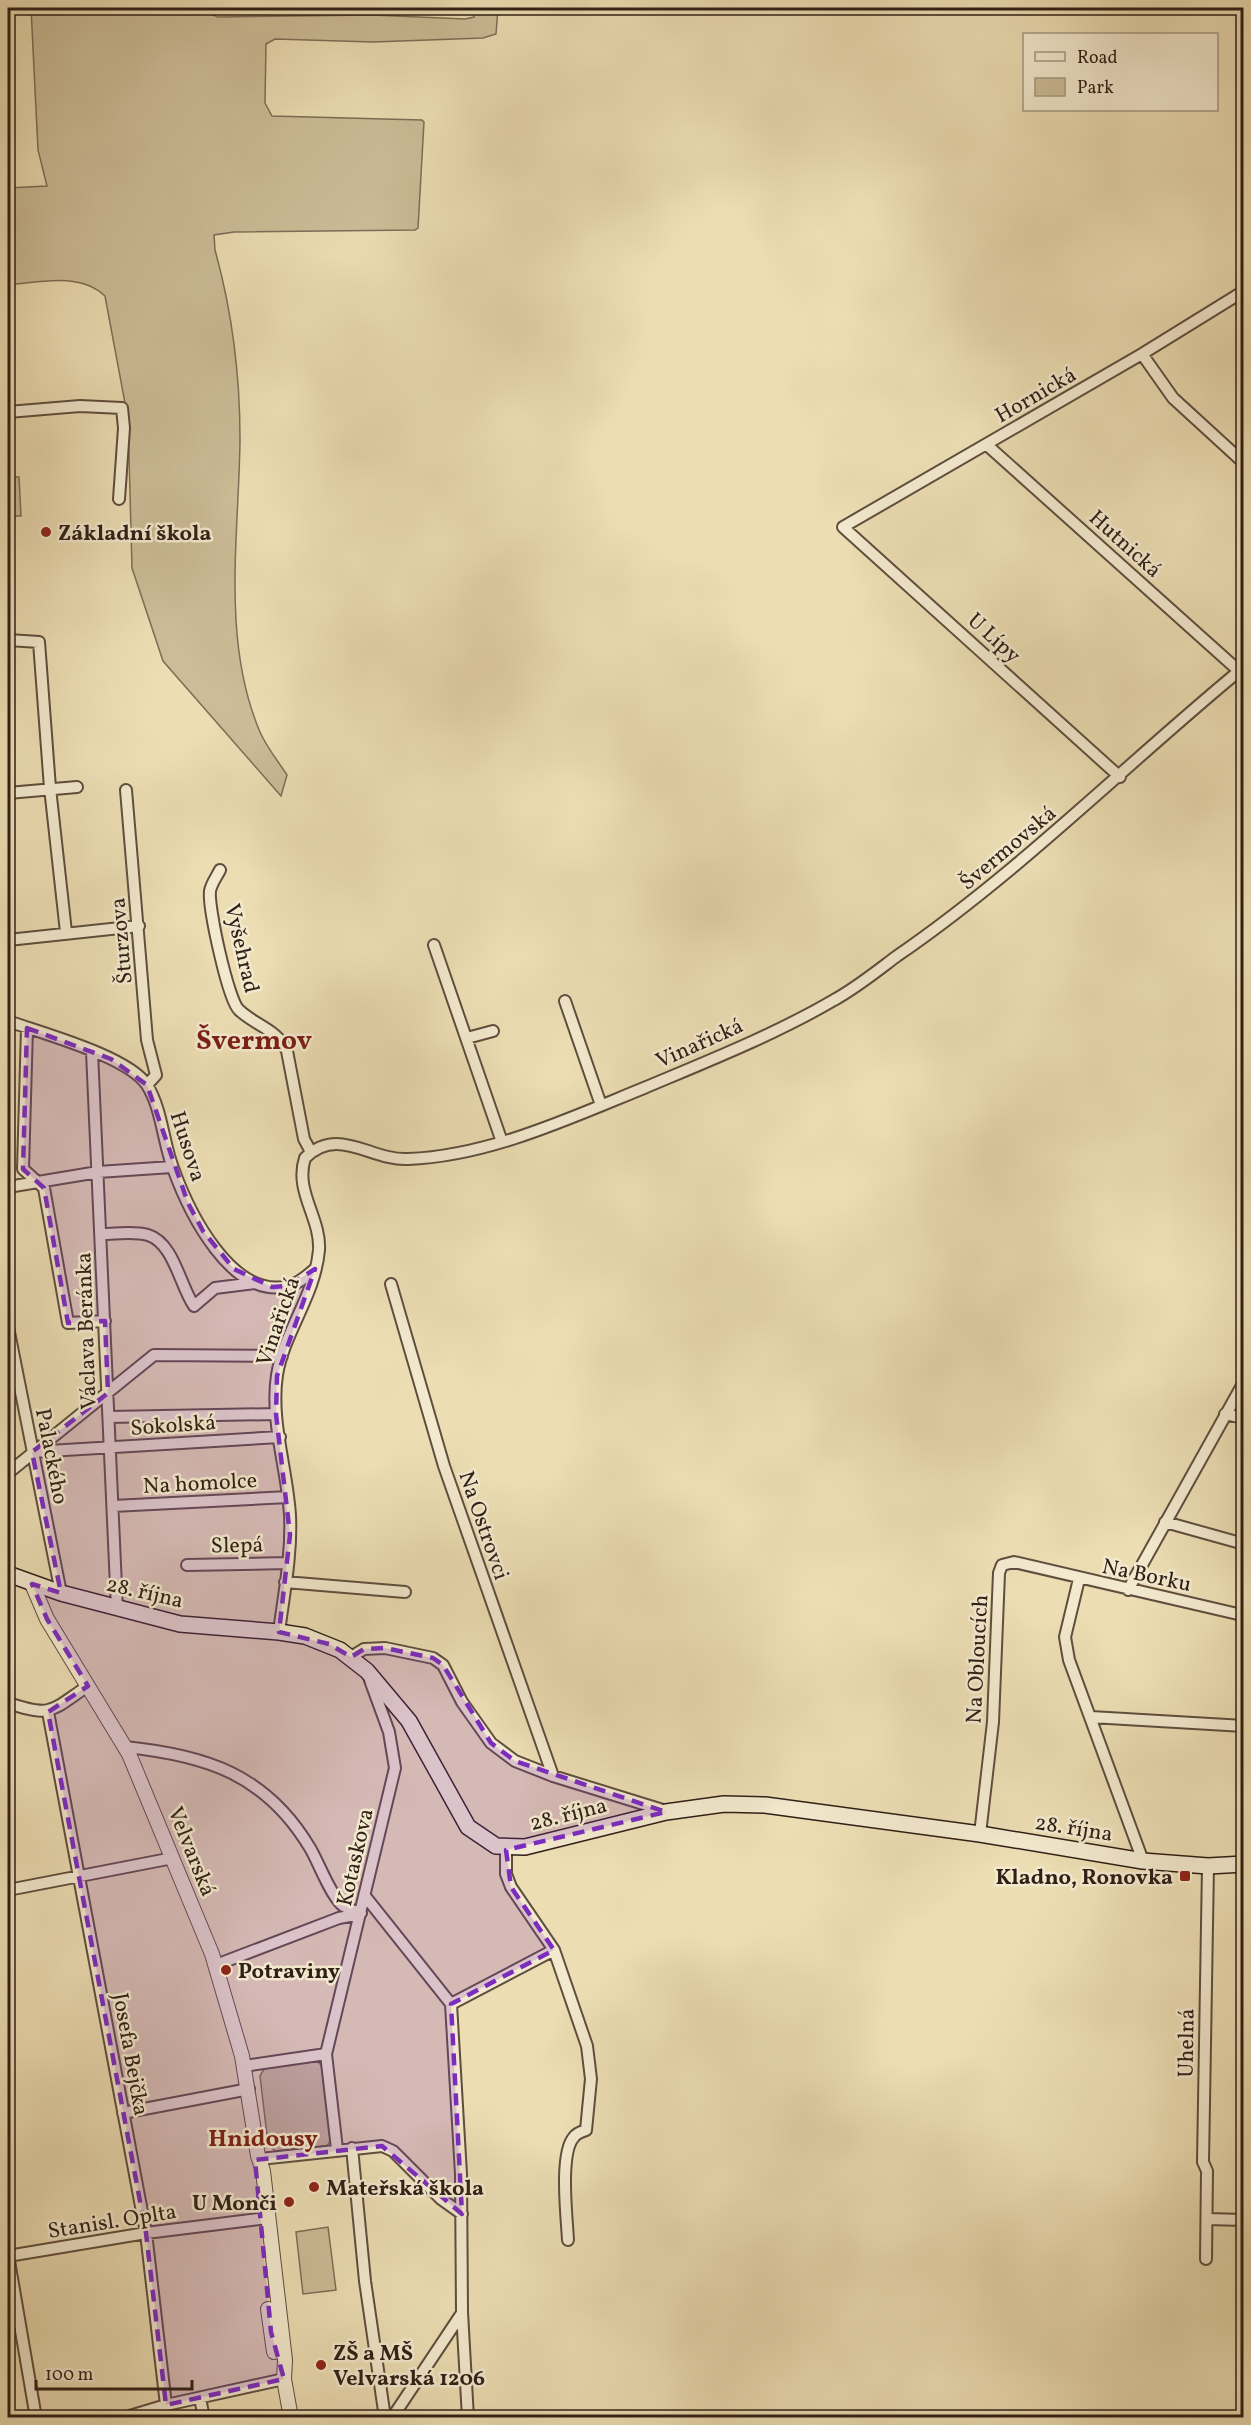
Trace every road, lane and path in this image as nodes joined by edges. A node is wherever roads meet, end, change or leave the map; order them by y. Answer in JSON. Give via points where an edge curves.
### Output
{"nodes":[{"id":1,"x":1242,"y":295,"type":"edge"},
{"id":2,"x":1142,"y":354,"type":"junction"},
{"id":3,"x":8,"y":412,"type":"edge"},
{"id":4,"x":987,"y":445,"type":"junction"},
{"id":5,"x":1244,"y":463,"type":"edge"},
{"id":6,"x":119,"y":499,"type":"dead end"},
{"id":7,"x":843,"y":527,"type":"joint"},
{"id":8,"x":8,"y":640,"type":"edge"},
{"id":9,"x":1241,"y":669,"type":"edge"},
{"id":10,"x":1120,"y":777,"type":"junction"},
{"id":11,"x":77,"y":787,"type":"dead end"},
{"id":12,"x":50,"y":788,"type":"junction"},
{"id":13,"x":126,"y":790,"type":"dead end"},
{"id":14,"x":8,"y":793,"type":"edge"},
{"id":15,"x":220,"y":870,"type":"dead end"},
{"id":16,"x":139,"y":926,"type":"junction"},
{"id":17,"x":66,"y":932,"type":"junction"},
{"id":18,"x":8,"y":940,"type":"edge"},
{"id":19,"x":434,"y":945,"type":"dead end"},
{"id":20,"x":565,"y":1001,"type":"dead end"},
{"id":21,"x":8,"y":1022,"type":"edge"},
{"id":22,"x":27,"y":1028,"type":"junction"},
{"id":23,"x":777,"y":1030,"type":"joint"},
{"id":24,"x":493,"y":1031,"type":"dead end"},
{"id":25,"x":467,"y":1038,"type":"junction"},
{"id":26,"x":92,"y":1052,"type":"junction"},
{"id":27,"x":147,"y":1085,"type":"junction"},
{"id":28,"x":601,"y":1105,"type":"junction"},
{"id":29,"x":502,"y":1142,"type":"junction"},
{"id":30,"x":311,"y":1152,"type":"junction"},
{"id":31,"x":172,"y":1167,"type":"junction"},
{"id":32,"x":98,"y":1172,"type":"junction"},
{"id":33,"x":38,"y":1183,"type":"junction"},
{"id":34,"x":8,"y":1187,"type":"edge"},
{"id":35,"x":101,"y":1234,"type":"junction"},
{"id":36,"x":315,"y":1269,"type":"junction"},
{"id":37,"x":255,"y":1283,"type":"junction"},
{"id":38,"x":391,"y":1284,"type":"dead end"},
{"id":39,"x":105,"y":1321,"type":"junction"},
{"id":40,"x":8,"y":1327,"type":"edge"},
{"id":41,"x":282,"y":1356,"type":"junction"},
{"id":42,"x":11,"y":1364,"type":"edge"},
{"id":43,"x":1244,"y":1383,"type":"edge"},
{"id":44,"x":108,"y":1393,"type":"junction"},
{"id":45,"x":276,"y":1414,"type":"junction"},
{"id":46,"x":1225,"y":1414,"type":"junction"},
{"id":47,"x":109,"y":1417,"type":"junction"},
{"id":48,"x":1244,"y":1418,"type":"edge"},
{"id":49,"x":280,"y":1437,"type":"junction"},
{"id":50,"x":110,"y":1448,"type":"junction"},
{"id":51,"x":32,"y":1452,"type":"junction"},
{"id":52,"x":8,"y":1473,"type":"edge"},
{"id":53,"x":288,"y":1497,"type":"junction"},
{"id":54,"x":114,"y":1506,"type":"junction"},
{"id":55,"x":1166,"y":1522,"type":"junction"},
{"id":56,"x":1244,"y":1544,"type":"edge"},
{"id":57,"x":288,"y":1563,"type":"junction"},
{"id":58,"x":187,"y":1565,"type":"dead end"},
{"id":59,"x":8,"y":1574,"type":"edge"},
{"id":60,"x":1079,"y":1579,"type":"junction"},
{"id":61,"x":285,"y":1582,"type":"junction"},
{"id":62,"x":32,"y":1584,"type":"junction"},
{"id":63,"x":1128,"y":1590,"type":"junction"},
{"id":64,"x":405,"y":1592,"type":"dead end"},
{"id":65,"x":61,"y":1593,"type":"junction"},
{"id":66,"x":117,"y":1609,"type":"junction"},
{"id":67,"x":1242,"y":1615,"type":"edge"},
{"id":68,"x":279,"y":1632,"type":"junction"},
{"id":69,"x":351,"y":1657,"type":"junction"},
{"id":70,"x":367,"y":1671,"type":"junction"},
{"id":71,"x":88,"y":1686,"type":"junction"},
{"id":72,"x":8,"y":1703,"type":"edge"},
{"id":73,"x":48,"y":1712,"type":"junction"},
{"id":74,"x":1091,"y":1717,"type":"junction"},
{"id":75,"x":1244,"y":1726,"type":"edge"},
{"id":76,"x":125,"y":1747,"type":"junction"},
{"id":77,"x":553,"y":1776,"type":"junction"},
{"id":78,"x":666,"y":1812,"type":"junction"},
{"id":79,"x":980,"y":1834,"type":"junction"},
{"id":80,"x":506,"y":1848,"type":"junction"},
{"id":81,"x":173,"y":1858,"type":"junction"},
{"id":82,"x":1143,"y":1861,"type":"junction"},
{"id":83,"x":1244,"y":1864,"type":"edge"},
{"id":84,"x":1208,"y":1866,"type":"junction"},
{"id":85,"x":81,"y":1877,"type":"junction"},
{"id":86,"x":8,"y":1890,"type":"edge"},
{"id":87,"x":365,"y":1896,"type":"junction"},
{"id":88,"x":361,"y":1913,"type":"junction"},
{"id":89,"x":554,"y":1950,"type":"junction"},
{"id":90,"x":216,"y":1965,"type":"junction"},
{"id":91,"x":451,"y":2004,"type":"junction"},
{"id":92,"x":326,"y":2054,"type":"junction"},
{"id":93,"x":244,"y":2066,"type":"junction"},
{"id":94,"x":249,"y":2089,"type":"junction"},
{"id":95,"x":123,"y":2113,"type":"junction"},
{"id":96,"x":352,"y":2148,"type":"junction"},
{"id":97,"x":338,"y":2150,"type":"junction"},
{"id":98,"x":259,"y":2158,"type":"junction"},
{"id":99,"x":462,"y":2214,"type":"junction"},
{"id":100,"x":263,"y":2219,"type":"junction"},
{"id":101,"x":1207,"y":2219,"type":"junction"},
{"id":102,"x":1244,"y":2220,"type":"edge"},
{"id":103,"x":146,"y":2233,"type":"junction"},
{"id":104,"x":568,"y":2240,"type":"dead end"},
{"id":105,"x":8,"y":2256,"type":"edge"},
{"id":106,"x":1206,"y":2259,"type":"dead end"},
{"id":107,"x":462,"y":2313,"type":"junction"},
{"id":108,"x":284,"y":2379,"type":"junction"},
{"id":109,"x":200,"y":2398,"type":"junction"},
{"id":110,"x":166,"y":2405,"type":"junction"},
{"id":111,"x":137,"y":2416,"type":"edge"},
{"id":112,"x":36,"y":2418,"type":"edge"},
{"id":113,"x":123,"y":2418,"type":"edge"},
{"id":114,"x":204,"y":2418,"type":"edge"},
{"id":115,"x":291,"y":2418,"type":"edge"},
{"id":116,"x":385,"y":2418,"type":"edge"},
{"id":117,"x":392,"y":2418,"type":"edge"},
{"id":118,"x":468,"y":2418,"type":"edge"}],
"edges":[{"from":1,"to":2,"type":"street","name":"Hornická"},
{"from":2,"to":4,"type":"street","name":"Hornická"},
{"from":2,"to":5,"type":"street","via":[[1173,398]]},
{"from":3,"to":6,"type":"street","via":[[80,406],[122,408]]},
{"from":4,"to":7,"type":"street","name":"Hornická"},
{"from":4,"to":9,"type":"street","name":"Hutnická"},
{"from":7,"to":10,"type":"street","name":"U Lípy"},
{"from":8,"to":12,"type":"street","via":[[39,642]]},
{"from":9,"to":10,"type":"street","name":"Švermovská"},
{"from":10,"to":23,"type":"street","name":"Švermovská","via":[[936,930],[835,1000]]},
{"from":11,"to":12,"type":"street"},
{"from":12,"to":14,"type":"street"},
{"from":12,"to":17,"type":"street"},
{"from":13,"to":16,"type":"street","name":"Šturzova"},
{"from":15,"to":30,"type":"street","name":"Vyšehrad","via":[[210,889],[214,926],[229,986],[237,1009],[282,1040],[304,1139]]},
{"from":16,"to":17,"type":"street"},
{"from":16,"to":27,"type":"street","name":"Šturzova","via":[[147,1040],[156,1074]]},
{"from":17,"to":18,"type":"street"},
{"from":19,"to":25,"type":"street"},
{"from":20,"to":28,"type":"street"},
{"from":21,"to":22,"type":"street"},
{"from":22,"to":26,"type":"street"},
{"from":22,"to":33,"type":"street","via":[[23,1169]]},
{"from":23,"to":28,"type":"street","name":"Vinařická"},
{"from":24,"to":25,"type":"street"},
{"from":25,"to":29,"type":"street"},
{"from":26,"to":27,"type":"street","via":[[125,1066]]},
{"from":26,"to":32,"type":"street","name":"Václava Beránka"},
{"from":27,"to":31,"type":"street","name":"Husova"},
{"from":28,"to":29,"type":"street","name":"Vinařická"},
{"from":29,"to":30,"type":"street","name":"Vinařická","via":[[416,1159],[377,1156],[345,1143]]},
{"from":30,"to":36,"type":"street","name":"Vinařická","via":[[302,1168],[302,1180],[317,1234]]},
{"from":31,"to":32,"type":"street"},
{"from":31,"to":37,"type":"street","name":"Husova","via":[[202,1231],[220,1255]]},
{"from":32,"to":33,"type":"street"},
{"from":32,"to":35,"type":"street","name":"Václava Beránka"},
{"from":33,"to":34,"type":"street"},
{"from":33,"to":39,"type":"street","via":[[44,1188],[68,1323]]},
{"from":35,"to":37,"type":"street","via":[[155,1238],[168,1253],[194,1306],[215,1288]]},
{"from":35,"to":39,"type":"street","name":"Václava Beránka"},
{"from":36,"to":37,"type":"street","via":[[288,1286]]},
{"from":36,"to":41,"type":"street","name":"Vinařická","via":[[307,1300]]},
{"from":38,"to":77,"type":"street","name":"Na Ostrovci","via":[[444,1466]]},
{"from":39,"to":44,"type":"street","name":"Václava Beránka"},
{"from":40,"to":42,"type":"street","name":"Palackého"},
{"from":41,"to":44,"type":"street","via":[[154,1355]]},
{"from":41,"to":45,"type":"street","name":"Vinařická"},
{"from":42,"to":51,"type":"street","name":"Palackého"},
{"from":43,"to":46,"type":"street"},
{"from":44,"to":47,"type":"street","name":"Václava Beránka"},
{"from":44,"to":51,"type":"street"},
{"from":45,"to":47,"type":"street"},
{"from":45,"to":49,"type":"street","name":"Vinařická"},
{"from":46,"to":48,"type":"street"},
{"from":46,"to":55,"type":"street"},
{"from":47,"to":50,"type":"street","name":"Václava Beránka"},
{"from":49,"to":50,"type":"street","name":"Sokolská"},
{"from":49,"to":53,"type":"street","name":"Vinařická"},
{"from":50,"to":51,"type":"street","name":"Sokolská"},
{"from":50,"to":54,"type":"street","name":"Václava Beránka"},
{"from":51,"to":52,"type":"street"},
{"from":51,"to":65,"type":"street","name":"Palackého"},
{"from":53,"to":54,"type":"street","name":"Na homolce"},
{"from":53,"to":57,"type":"street","name":"Vinařická"},
{"from":54,"to":66,"type":"street","name":"Václava Beránka"},
{"from":55,"to":56,"type":"street"},
{"from":55,"to":63,"type":"street"},
{"from":57,"to":58,"type":"street","name":"Slepá"},
{"from":57,"to":61,"type":"street","name":"Vinařická"},
{"from":59,"to":62,"type":"main road","name":"28. října"},
{"from":60,"to":63,"type":"street","name":"Na Borku"},
{"from":60,"to":74,"type":"street","name":"Na Borku","via":[[1065,1636],[1069,1660]]},
{"from":60,"to":79,"type":"street","name":"Na Obloucích","via":[[1014,1562],[1002,1565],[993,1722]]},
{"from":61,"to":64,"type":"street"},
{"from":61,"to":68,"type":"street","name":"Vinařická"},
{"from":62,"to":65,"type":"main road","name":"28. října"},
{"from":62,"to":71,"type":"street","name":"Velvarská","via":[[47,1619]]},
{"from":63,"to":67,"type":"street","name":"Na Borku"},
{"from":65,"to":66,"type":"main road","name":"28. října"},
{"from":66,"to":68,"type":"main road","name":"28. října","via":[[180,1624]]},
{"from":68,"to":69,"type":"main road","name":"28. října","via":[[329,1644]]},
{"from":69,"to":70,"type":"main road","name":"28. října"},
{"from":69,"to":77,"type":"street","via":[[364,1649],[385,1648],[438,1660],[490,1743],[515,1761]]},
{"from":70,"to":80,"type":"main road","name":"28. října","via":[[409,1721],[468,1827],[482,1839]]},
{"from":70,"to":87,"type":"street","name":"Kotaskova","via":[[389,1732],[395,1768]]},
{"from":71,"to":73,"type":"street"},
{"from":71,"to":76,"type":"street","name":"Velvarská"},
{"from":72,"to":73,"type":"street","via":[[38,1713]]},
{"from":73,"to":85,"type":"street","name":"Josefa Bejčka"},
{"from":74,"to":75,"type":"street"},
{"from":74,"to":82,"type":"street","name":"Na Borku"},
{"from":76,"to":81,"type":"street","name":"Velvarská"},
{"from":76,"to":88,"type":"street","via":[[184,1755],[223,1768],[248,1782],[288,1816],[342,1905]]},
{"from":77,"to":78,"type":"street"},
{"from":78,"to":79,"type":"main road","name":"28. října","via":[[724,1803],[765,1805]]},
{"from":78,"to":80,"type":"main road","name":"28. října","via":[[525,1847]]},
{"from":79,"to":82,"type":"main road","name":"28. října"},
{"from":80,"to":89,"type":"street","via":[[506,1874],[511,1887]]},
{"from":81,"to":85,"type":"street"},
{"from":81,"to":90,"type":"street","name":"Velvarská"},
{"from":82,"to":84,"type":"main road","name":"28. října"},
{"from":83,"to":84,"type":"main road","name":"28. října"},
{"from":84,"to":101,"type":"street","name":"Uhelná","via":[[1203,2150],[1208,2171]]},
{"from":85,"to":86,"type":"street"},
{"from":85,"to":95,"type":"street","name":"Josefa Bejčka"},
{"from":87,"to":88,"type":"street","name":"Kotaskova"},
{"from":87,"to":91,"type":"street"},
{"from":88,"to":90,"type":"street"},
{"from":88,"to":92,"type":"street","name":"Kotaskova"},
{"from":89,"to":91,"type":"street"},
{"from":89,"to":104,"type":"street","via":[[587,2046],[591,2079],[586,2130],[573,2137],[568,2151]]},
{"from":90,"to":93,"type":"street","name":"Velvarská"},
{"from":91,"to":99,"type":"street"},
{"from":92,"to":93,"type":"street"},
{"from":92,"to":97,"type":"street"},
{"from":93,"to":94,"type":"street","name":"Velvarská"},
{"from":94,"to":95,"type":"street"},
{"from":94,"to":98,"type":"street","name":"Velvarská"},
{"from":95,"to":103,"type":"street","name":"Josefa Bejčka"},
{"from":96,"to":97,"type":"street"},
{"from":96,"to":99,"type":"street","via":[[388,2148]]},
{"from":96,"to":116,"type":"street","via":[[365,2281]]},
{"from":97,"to":98,"type":"street"},
{"from":98,"to":100,"type":"street","name":"Velvarská","via":[[254,2171]]},
{"from":99,"to":107,"type":"street"},
{"from":100,"to":103,"type":"street","name":"Stanisl. Oplta"},
{"from":100,"to":108,"type":"street","name":"Velvarská","via":[[275,2357]]},
{"from":101,"to":102,"type":"street"},
{"from":101,"to":106,"type":"street","name":"Uhelná"},
{"from":103,"to":105,"type":"street","name":"Stanisl. Oplta"},
{"from":103,"to":110,"type":"street","name":"Josefa Bejčka"},
{"from":105,"to":112,"type":"street"},
{"from":107,"to":117,"type":"street"},
{"from":107,"to":118,"type":"street"},
{"from":108,"to":109,"type":"street"},
{"from":108,"to":115,"type":"street","name":"Velvarská"},
{"from":109,"to":110,"type":"street"},
{"from":109,"to":114,"type":"street"},
{"from":110,"to":111,"type":"street"},
{"from":111,"to":113,"type":"street"}]}
